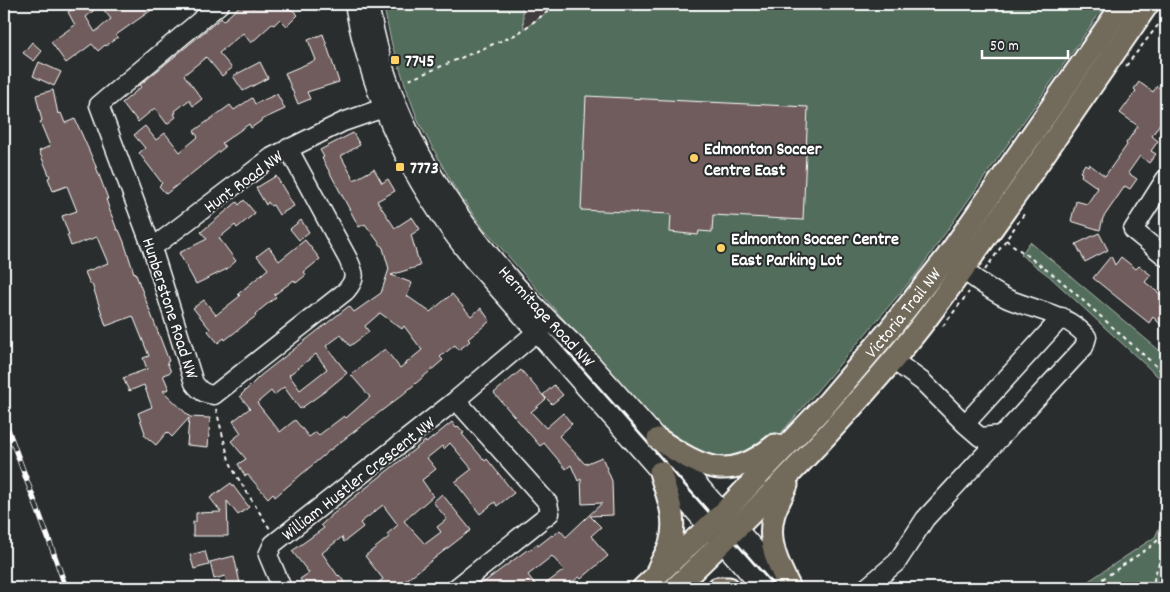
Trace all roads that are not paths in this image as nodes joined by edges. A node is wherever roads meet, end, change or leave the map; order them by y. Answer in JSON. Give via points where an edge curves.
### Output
{"nodes":[{"id":1,"x":220,"y":4,"type":"edge"},
{"id":2,"x":354,"y":4,"type":"edge"},
{"id":3,"x":369,"y":4,"type":"edge"},
{"id":4,"x":1122,"y":4,"type":"edge"},
{"id":5,"x":1148,"y":4,"type":"edge"},
{"id":6,"x":390,"y":105,"type":"junction"},
{"id":7,"x":288,"y":148,"type":"junction"},
{"id":8,"x":1166,"y":178,"type":"edge"},
{"id":9,"x":152,"y":248,"type":"junction"},
{"id":10,"x":1166,"y":257,"type":"edge"},
{"id":11,"x":955,"y":264,"type":"junction"},
{"id":12,"x":1062,"y":317,"type":"junction"},
{"id":13,"x":542,"y":327,"type":"junction"},
{"id":14,"x":893,"y":360,"type":"junction"},
{"id":15,"x":456,"y":400,"type":"junction"},
{"id":16,"x":828,"y":402,"type":"junction"},
{"id":17,"x":965,"y":424,"type":"junction"},
{"id":18,"x":1002,"y":435,"type":"junction"},
{"id":19,"x":658,"y":439,"type":"junction"},
{"id":20,"x":660,"y":472,"type":"junction"},
{"id":21,"x":791,"y":474,"type":"junction"},
{"id":22,"x":730,"y":521,"type":"junction"},
{"id":23,"x":715,"y":536,"type":"junction"},
{"id":24,"x":648,"y":584,"type":"edge"},
{"id":25,"x":282,"y":588,"type":"edge"},
{"id":26,"x":456,"y":588,"type":"edge"},
{"id":27,"x":675,"y":588,"type":"edge"},
{"id":28,"x":718,"y":588,"type":"edge"},
{"id":29,"x":729,"y":588,"type":"edge"},
{"id":30,"x":762,"y":588,"type":"edge"},
{"id":31,"x":790,"y":588,"type":"edge"},
{"id":32,"x":866,"y":588,"type":"edge"}],
"edges":[{"from":1,"to":9,"type":"street","name":"Hunberstone Road NW","via":[[99,105]]},
{"from":2,"to":6,"type":"street","name":"Hermitage Road NW","via":[[370,72]]},
{"from":3,"to":6,"type":"street","name":"Hermitage Road NW"},
{"from":4,"to":11,"type":"main road","name":"Victoria Trail NW"},
{"from":5,"to":11,"type":"main road","name":"Victoria Trail NW","via":[[1098,78]]},
{"from":6,"to":7,"type":"street","name":"Hunt Road NW","via":[[343,122]]},
{"from":6,"to":13,"type":"street","name":"Hermitage Road NW","via":[[406,159],[438,215],[472,259]]},
{"from":7,"to":9,"type":"street","name":"Hunt Road NW"},
{"from":7,"to":9,"type":"street","name":"Hunberstone Road NW","via":[[354,271],[354,281],[346,291],[214,394],[207,394],[194,383]]},
{"from":8,"to":10,"type":"street","via":[[1133,230]]},
{"from":11,"to":12,"type":"street","via":[[1007,298]]},
{"from":11,"to":14,"type":"main road","name":"Victoria Trail NW"},
{"from":11,"to":16,"type":"main road","name":"Victoria Trail NW","via":[[890,329]]},
{"from":12,"to":17,"type":"street"},
{"from":12,"to":18,"type":"street","via":[[1088,336],[1084,346]]},
{"from":13,"to":15,"type":"street","name":"William Hustler Crescent NW"},
{"from":13,"to":19,"type":"street","name":"Hermitage Road NW","via":[[574,345]]},
{"from":13,"to":20,"type":"street","name":"Hermitage Road NW"},
{"from":14,"to":17,"type":"street","via":[[923,382]]},
{"from":14,"to":21,"type":"main road","name":"Victoria Trail NW"},
{"from":15,"to":25,"type":"street","name":"William Hustler Crescent NW","via":[[273,544],[268,555]]},
{"from":15,"to":26,"type":"street","via":[[548,503],[550,513]]},
{"from":16,"to":19,"type":"main road","via":[[759,458],[740,466],[720,468],[699,464]]},
{"from":16,"to":22,"type":"main road","name":"Victoria Trail NW"},
{"from":17,"to":18,"type":"street","via":[[980,437]]},
{"from":18,"to":32,"type":"street","via":[[925,519],[897,562]]},
{"from":19,"to":22,"type":"street","name":"Hermitage Road NW"},
{"from":20,"to":23,"type":"street","name":"Hermitage Road NW"},
{"from":20,"to":24,"type":"main road","via":[[673,512],[673,533],[666,553]]},
{"from":21,"to":22,"type":"main road","name":"Victoria Trail NW"},
{"from":21,"to":31,"type":"main road","via":[[774,514],[771,534],[777,564]]},
{"from":22,"to":23,"type":"main road","name":"Victoria Trail NW"},
{"from":22,"to":31,"type":"street","name":"Hermitage Road NW"},
{"from":23,"to":24,"type":"main road","name":"Victoria Trail NW"},
{"from":23,"to":27,"type":"main road","name":"Victoria Trail NW"},
{"from":23,"to":30,"type":"street","name":"Hermitage Road NW"},
{"from":28,"to":29,"type":"main road"}]}
